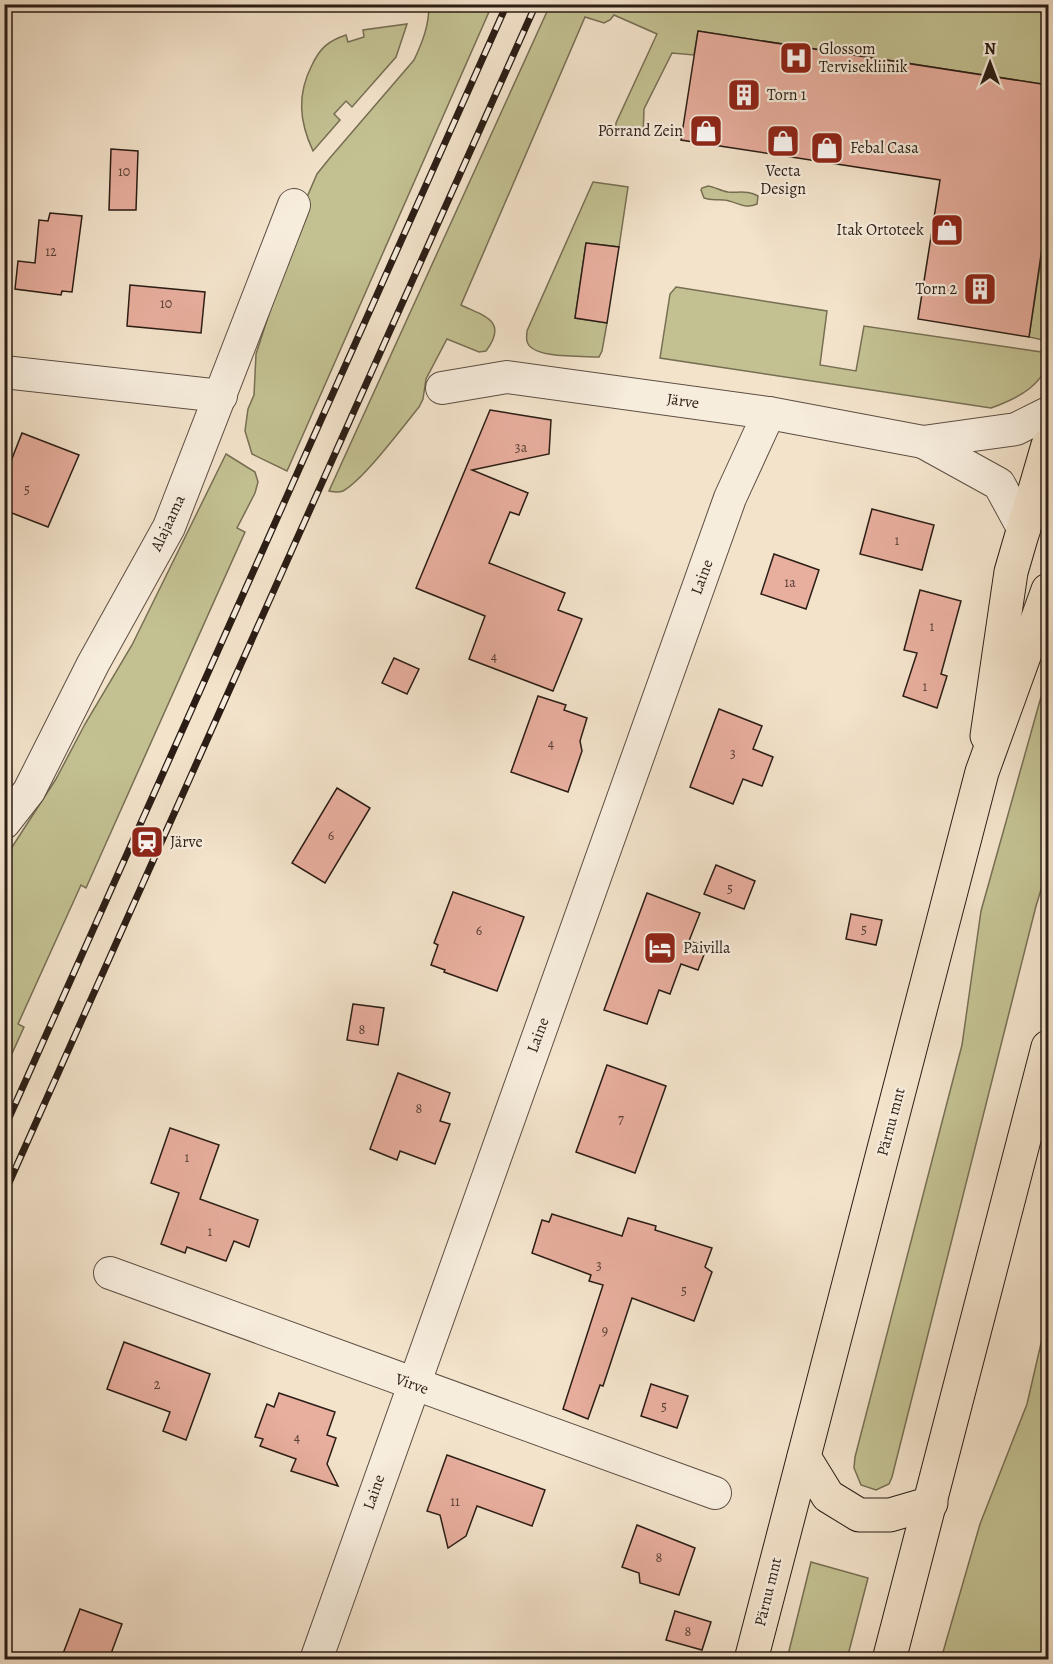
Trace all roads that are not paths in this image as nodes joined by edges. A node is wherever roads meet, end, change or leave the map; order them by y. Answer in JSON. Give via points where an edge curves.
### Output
{"nodes":[{"id":1,"x":294,"y":205,"type":"dead end"},
{"id":2,"x":4,"y":372,"type":"edge"},
{"id":3,"x":442,"y":388,"type":"dead end"},
{"id":4,"x":221,"y":396,"type":"junction"},
{"id":5,"x":769,"y":413,"type":"junction"},
{"id":6,"x":1048,"y":413,"type":"edge"},
{"id":7,"x":923,"y":442,"type":"junction"},
{"id":8,"x":1048,"y":445,"type":"edge"},
{"id":9,"x":1024,"y":530,"type":"junction"},
{"id":10,"x":1048,"y":590,"type":"edge"},
{"id":11,"x":982,"y":772,"type":"junction"},
{"id":12,"x":4,"y":823,"type":"edge"},
{"id":13,"x":1048,"y":1047,"type":"edge"},
{"id":14,"x":110,"y":1274,"type":"dead end"},
{"id":15,"x":412,"y":1385,"type":"junction"},
{"id":16,"x":804,"y":1457,"type":"junction"},
{"id":17,"x":715,"y":1493,"type":"dead end"},
{"id":18,"x":931,"y":1503,"type":"junction"},
{"id":19,"x":316,"y":1659,"type":"edge"},
{"id":20,"x":751,"y":1659,"type":"edge"},
{"id":21,"x":889,"y":1659,"type":"edge"}],
"edges":[{"from":1,"to":4,"type":"street","name":"Alajaama"},
{"from":2,"to":4,"type":"street"},
{"from":3,"to":5,"type":"street","name":"Järve","via":[[507,377]]},
{"from":4,"to":12,"type":"street","name":"Alajaama","via":[[170,527],[93,664],[29,791]]},
{"from":5,"to":7,"type":"street","name":"Järve"},
{"from":5,"to":15,"type":"street","name":"Laine","via":[[730,498]]},
{"from":6,"to":7,"type":"street","name":"Järve","via":[[1016,429]]},
{"from":7,"to":9,"type":"street","name":"Järve","via":[[999,484]]},
{"from":8,"to":9,"type":"main road"},
{"from":9,"to":11,"type":"main road","via":[[1011,572]]},
{"from":10,"to":11,"type":"main road","name":"Pärnu mnt"},
{"from":11,"to":16,"type":"main road","name":"Pärnu mnt"},
{"from":13,"to":18,"type":"main road"},
{"from":14,"to":15,"type":"street","name":"Virve"},
{"from":15,"to":17,"type":"street","name":"Virve"},
{"from":15,"to":19,"type":"street","name":"Laine"},
{"from":16,"to":18,"type":"main road","via":[[828,1496],[859,1515],[890,1515]]},
{"from":16,"to":20,"type":"main road","name":"Pärnu mnt"},
{"from":18,"to":21,"type":"main road"}]}
